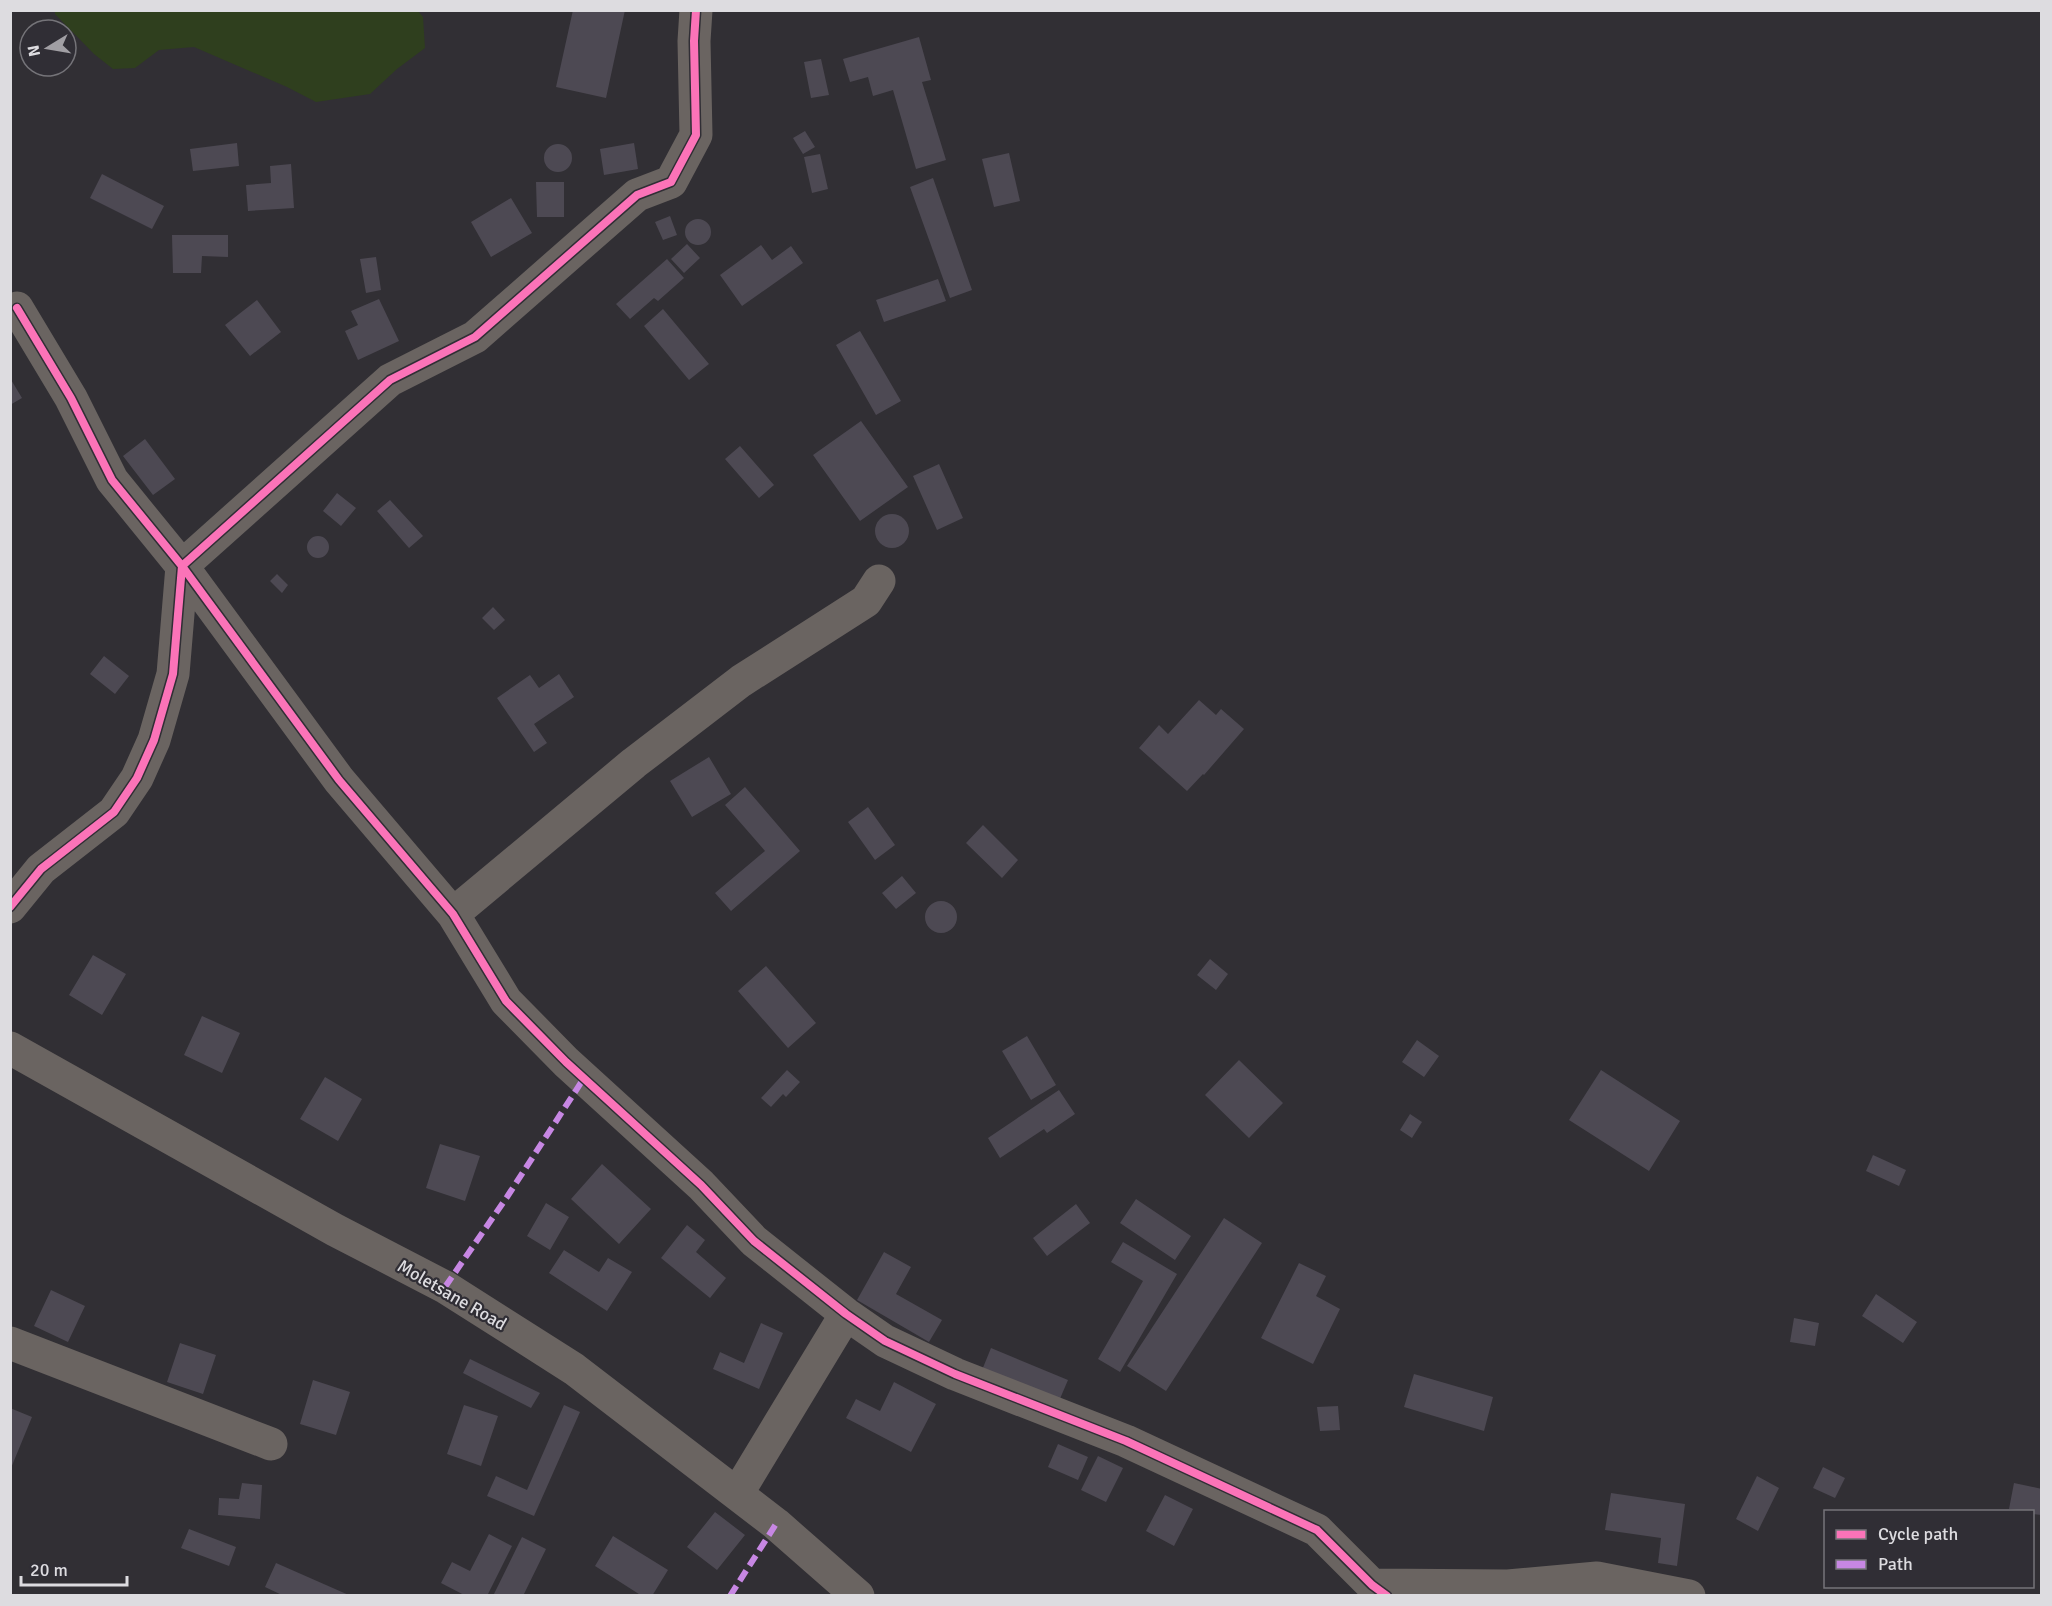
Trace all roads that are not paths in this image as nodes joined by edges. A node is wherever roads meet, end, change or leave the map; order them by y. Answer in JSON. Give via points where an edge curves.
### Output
{"nodes":[{"id":1,"x":696,"y":10,"type":"edge"},
{"id":2,"x":17,"y":308,"type":"dead end"},
{"id":3,"x":182,"y":566,"type":"junction"},
{"id":4,"x":879,"y":581,"type":"dead end"},
{"id":5,"x":10,"y":907,"type":"edge"},
{"id":6,"x":453,"y":914,"type":"junction"},
{"id":7,"x":10,"y":1048,"type":"edge"},
{"id":8,"x":846,"y":1314,"type":"junction"},
{"id":9,"x":10,"y":1343,"type":"edge"},
{"id":10,"x":271,"y":1444,"type":"dead end"},
{"id":11,"x":737,"y":1494,"type":"junction"},
{"id":12,"x":1379,"y":1590,"type":"edge"},
{"id":13,"x":858,"y":1596,"type":"edge"},
{"id":14,"x":1689,"y":1596,"type":"edge"}],
"edges":[{"from":1,"to":3,"type":"street","via":[[696,135],[671,182],[637,195],[475,337],[390,380]]},
{"from":2,"to":3,"type":"street","via":[[71,398],[112,480]]},
{"from":3,"to":5,"type":"street","via":[[172,674],[154,740],[137,778],[114,812],[41,868]]},
{"from":3,"to":6,"type":"street","via":[[339,780]]},
{"from":4,"to":6,"type":"street","via":[[866,601],[741,681],[634,763]]},
{"from":6,"to":8,"type":"street","via":[[513,1009],[701,1185],[754,1241]]},
{"from":7,"to":11,"type":"street","name":"Moletsane Road","via":[[335,1230],[445,1287],[574,1369]]},
{"from":8,"to":11,"type":"street"},
{"from":8,"to":12,"type":"street","via":[[885,1341],[955,1374],[1126,1441],[1317,1530]]},
{"from":9,"to":10,"type":"street"},
{"from":11,"to":13,"type":"street","name":"Moletsane Road"},
{"from":12,"to":14,"type":"street","via":[[1508,1586],[1597,1578]]}]}
